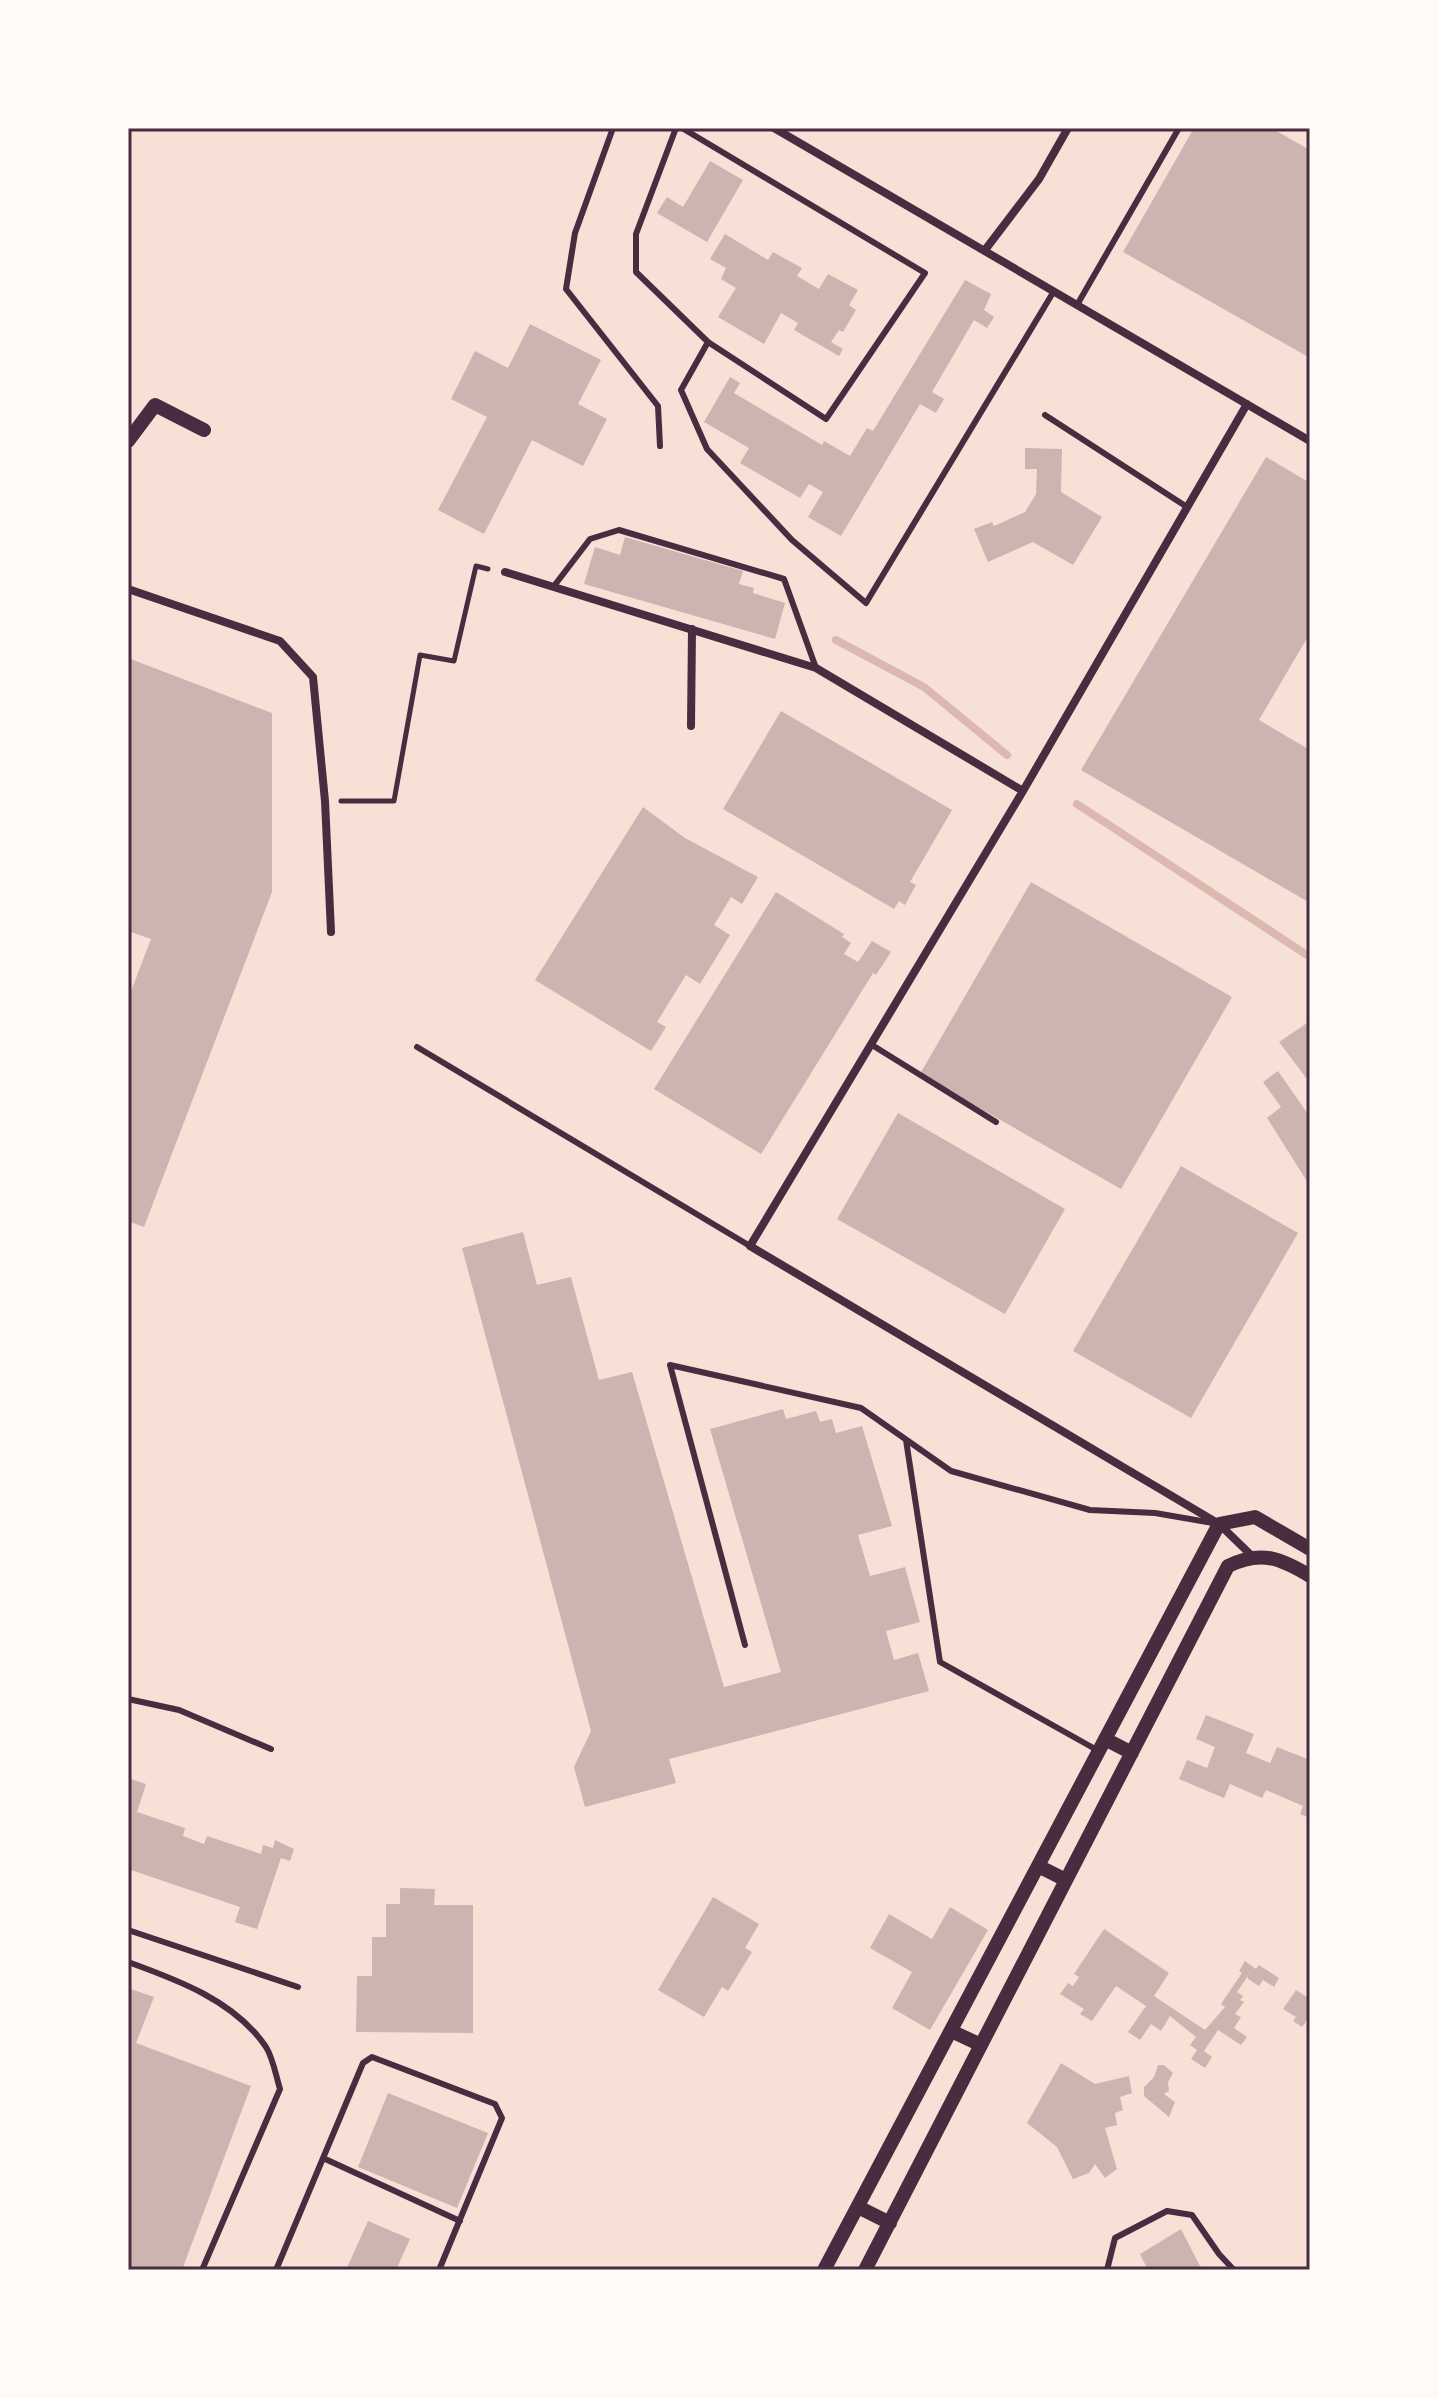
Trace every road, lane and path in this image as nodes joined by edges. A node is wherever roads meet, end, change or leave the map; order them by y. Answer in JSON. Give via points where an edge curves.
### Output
{"nodes":[{"id":1,"x":613,"y":128,"type":"edge"},
{"id":2,"x":676,"y":128,"type":"edge"},
{"id":3,"x":682,"y":128,"type":"edge"},
{"id":4,"x":774,"y":128,"type":"edge"},
{"id":5,"x":1068,"y":128,"type":"edge"},
{"id":6,"x":1179,"y":128,"type":"edge"},
{"id":7,"x":985,"y":250,"type":"junction"},
{"id":8,"x":1054,"y":291,"type":"junction"},
{"id":9,"x":1077,"y":305,"type":"junction"},
{"id":10,"x":708,"y":342,"type":"junction"},
{"id":11,"x":1247,"y":404,"type":"junction"},
{"id":12,"x":1045,"y":415,"type":"dead end"},
{"id":13,"x":204,"y":430,"type":"dead end"},
{"id":14,"x":128,"y":441,"type":"edge"},
{"id":15,"x":1310,"y":441,"type":"edge"},
{"id":16,"x":660,"y":446,"type":"dead end"},
{"id":17,"x":1187,"y":507,"type":"junction"},
{"id":18,"x":505,"y":572,"type":"joint"},
{"id":19,"x":554,"y":586,"type":"junction"},
{"id":20,"x":128,"y":589,"type":"edge"},
{"id":21,"x":692,"y":629,"type":"junction"},
{"id":22,"x":816,"y":668,"type":"junction"},
{"id":23,"x":691,"y":726,"type":"dead end"},
{"id":24,"x":1023,"y":791,"type":"junction"},
{"id":25,"x":325,"y":801,"type":"junction"},
{"id":26,"x":331,"y":932,"type":"dead end"},
{"id":27,"x":872,"y":1045,"type":"junction"},
{"id":28,"x":417,"y":1047,"type":"dead end"},
{"id":29,"x":996,"y":1122,"type":"dead end"},
{"id":30,"x":750,"y":1246,"type":"junction"},
{"id":31,"x":906,"y":1440,"type":"junction"},
{"id":32,"x":1219,"y":1524,"type":"junction"},
{"id":33,"x":1310,"y":1549,"type":"edge"},
{"id":34,"x":1251,"y":1555,"type":"junction"},
{"id":35,"x":1310,"y":1576,"type":"edge"},
{"id":36,"x":745,"y":1645,"type":"dead end"},
{"id":37,"x":128,"y":1699,"type":"edge"},
{"id":38,"x":1102,"y":1745,"type":"junction"},
{"id":39,"x":271,"y":1749,"type":"dead end"},
{"id":40,"x":1132,"y":1753,"type":"junction"},
{"id":41,"x":1038,"y":1866,"type":"junction"},
{"id":42,"x":1066,"y":1880,"type":"junction"},
{"id":43,"x":128,"y":1930,"type":"edge"},
{"id":44,"x":128,"y":1962,"type":"edge"},
{"id":45,"x":298,"y":1987,"type":"dead end"},
{"id":46,"x":951,"y":2031,"type":"junction"},
{"id":47,"x":981,"y":2045,"type":"junction"},
{"id":48,"x":323,"y":2158,"type":"junction"},
{"id":49,"x":858,"y":2207,"type":"junction"},
{"id":50,"x":460,"y":2221,"type":"junction"},
{"id":51,"x":890,"y":2223,"type":"junction"},
{"id":52,"x":202,"y":2270,"type":"edge"},
{"id":53,"x":276,"y":2270,"type":"edge"},
{"id":54,"x":439,"y":2270,"type":"edge"},
{"id":55,"x":824,"y":2270,"type":"edge"},
{"id":56,"x":865,"y":2270,"type":"edge"},
{"id":57,"x":1107,"y":2270,"type":"edge"},
{"id":58,"x":1234,"y":2270,"type":"edge"}],
"edges":[{"from":1,"to":16,"type":"lane","via":[[575,233],[566,289],[658,406]]},
{"from":2,"to":10,"type":"lane","via":[[636,234],[636,272]]},
{"from":3,"to":10,"type":"lane","via":[[925,273],[826,419]]},
{"from":4,"to":7,"type":"street"},
{"from":5,"to":7,"type":"street","via":[[1039,179]]},
{"from":6,"to":9,"type":"lane"},
{"from":7,"to":8,"type":"street"},
{"from":8,"to":9,"type":"street"},
{"from":8,"to":10,"type":"lane","via":[[866,603],[792,540],[707,449],[681,390]]},
{"from":9,"to":11,"type":"street"},
{"from":11,"to":15,"type":"street"},
{"from":11,"to":17,"type":"street"},
{"from":12,"to":17,"type":"lane"},
{"from":13,"to":14,"type":"street","via":[[155,405]]},
{"from":17,"to":24,"type":"street"},
{"from":18,"to":19,"type":"street"},
{"from":18,"to":25,"type":"path","via":[[476,566],[454,661],[420,655],[394,801]]},
{"from":19,"to":21,"type":"street"},
{"from":19,"to":22,"type":"lane","via":[[590,539],[619,530],[784,579]]},
{"from":20,"to":25,"type":"street","via":[[280,641],[313,677]]},
{"from":21,"to":22,"type":"street"},
{"from":21,"to":23,"type":"street"},
{"from":22,"to":24,"type":"street"},
{"from":24,"to":27,"type":"street"},
{"from":25,"to":26,"type":"street"},
{"from":27,"to":29,"type":"lane"},
{"from":27,"to":30,"type":"street"},
{"from":28,"to":30,"type":"lane"},
{"from":30,"to":32,"type":"street"},
{"from":31,"to":32,"type":"lane","via":[[951,1471],[1090,1510],[1155,1513]]},
{"from":31,"to":36,"type":"lane","via":[[861,1408],[670,1365]]},
{"from":31,"to":38,"type":"lane","via":[[940,1662]]},
{"from":32,"to":33,"type":"street","via":[[1255,1517]]},
{"from":32,"to":34,"type":"street"},
{"from":32,"to":38,"type":"street"},
{"from":34,"to":35,"type":"street","via":[[1288,1562]]},
{"from":34,"to":40,"type":"street","via":[[1228,1566]]},
{"from":37,"to":39,"type":"lane","via":[[179,1710]]},
{"from":38,"to":40,"type":"street"},
{"from":38,"to":41,"type":"street"},
{"from":40,"to":42,"type":"street"},
{"from":41,"to":42,"type":"street"},
{"from":41,"to":46,"type":"street"},
{"from":42,"to":47,"type":"street"},
{"from":43,"to":45,"type":"lane"},
{"from":44,"to":52,"type":"lane","via":[[190,1985],[243,2022],[267,2049],[280,2089]]},
{"from":46,"to":47,"type":"street"},
{"from":46,"to":49,"type":"street"},
{"from":47,"to":51,"type":"street"},
{"from":48,"to":50,"type":"lane"},
{"from":48,"to":50,"type":"lane","via":[[363,2063],[372,2057],[495,2104],[502,2118]]},
{"from":48,"to":53,"type":"lane"},
{"from":49,"to":51,"type":"street"},
{"from":49,"to":55,"type":"street"},
{"from":50,"to":54,"type":"lane"},
{"from":51,"to":56,"type":"street"},
{"from":57,"to":58,"type":"lane","via":[[1115,2238],[1167,2211],[1192,2215]]}]}
